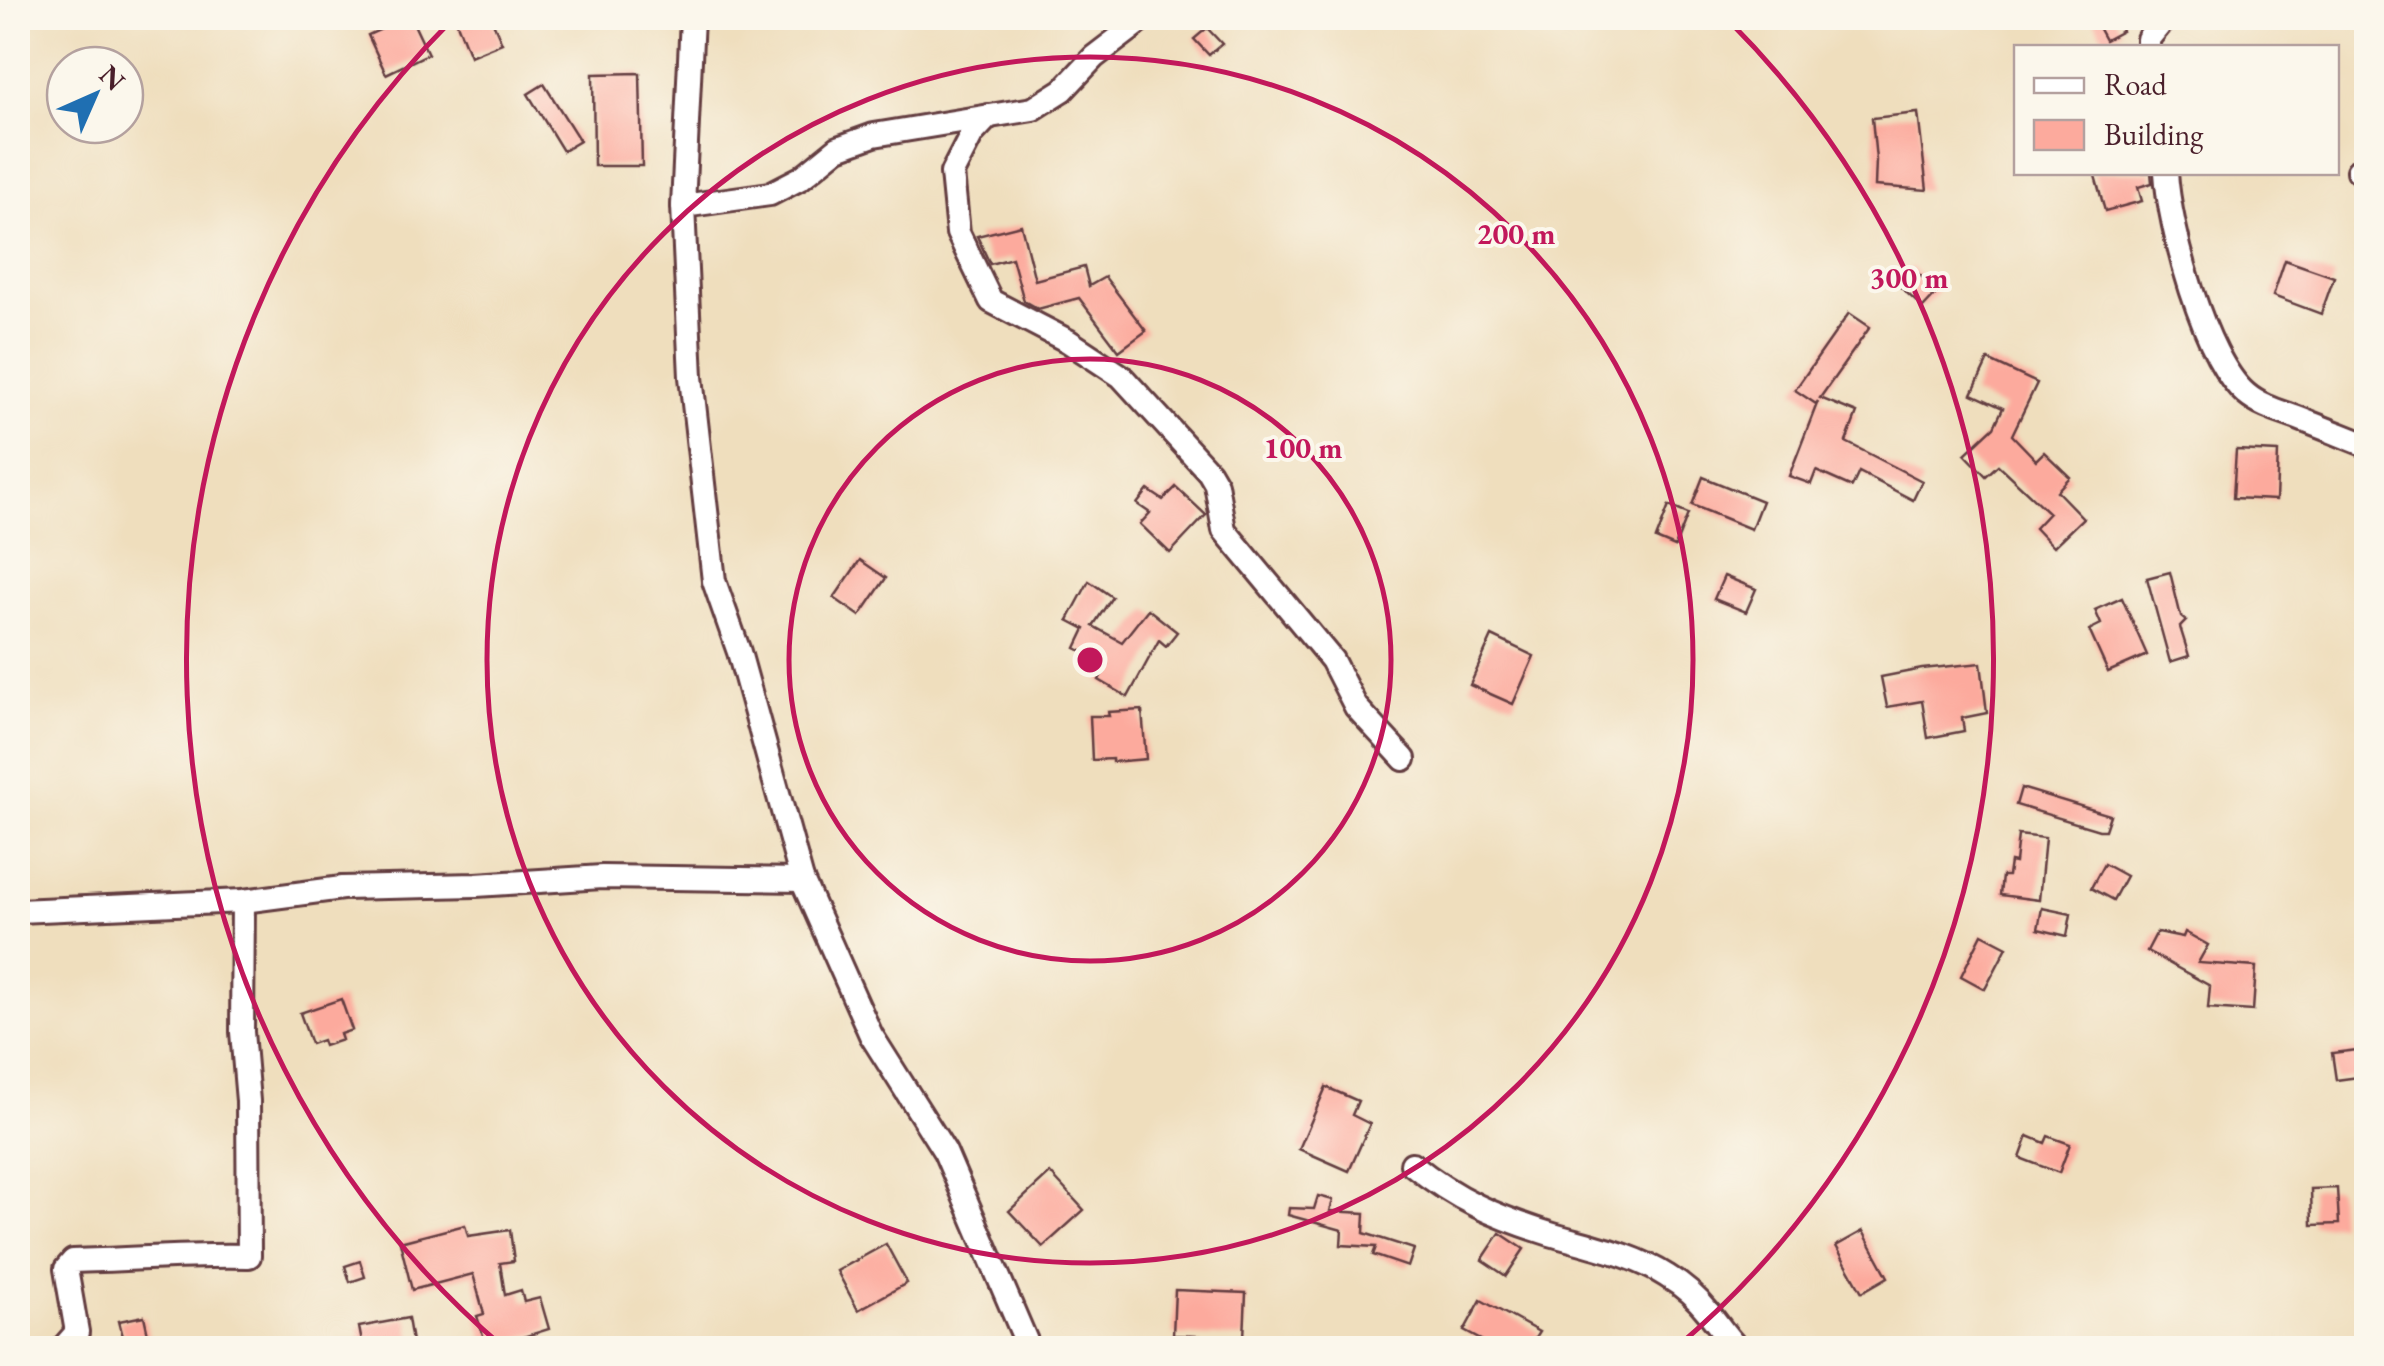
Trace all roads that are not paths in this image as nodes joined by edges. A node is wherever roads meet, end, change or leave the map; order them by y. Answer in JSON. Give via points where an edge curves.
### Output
{"nodes":[{"id":1,"x":692,"y":18,"type":"edge"},
{"id":2,"x":1144,"y":18,"type":"edge"},
{"id":3,"x":2165,"y":18,"type":"edge"},
{"id":4,"x":2148,"y":45,"type":"edge"},
{"id":5,"x":988,"y":116,"type":"junction"},
{"id":6,"x":2166,"y":175,"type":"edge"},
{"id":7,"x":683,"y":206,"type":"junction"},
{"id":8,"x":2366,"y":446,"type":"edge"},
{"id":9,"x":1404,"y":759,"type":"dead end"},
{"id":10,"x":802,"y":880,"type":"junction"},
{"id":11,"x":243,"y":901,"type":"junction"},
{"id":12,"x":18,"y":911,"type":"edge"},
{"id":13,"x":1412,"y":1164,"type":"dead end"},
{"id":14,"x":64,"y":1348,"type":"edge"},
{"id":15,"x":1029,"y":1348,"type":"edge"},
{"id":16,"x":1736,"y":1348,"type":"edge"}],
"edges":[{"from":1,"to":7,"type":"street"},
{"from":2,"to":5,"type":"street","via":[[1034,109]]},
{"from":3,"to":4,"type":"street"},
{"from":5,"to":7,"type":"street","via":[[874,135],[838,148],[770,194]]},
{"from":5,"to":9,"type":"street","via":[[952,172],[958,233],[990,300],[1121,376],[1209,472],[1224,530]]},
{"from":6,"to":8,"type":"street","via":[[2169,208],[2201,318],[2244,393]]},
{"from":7,"to":10,"type":"street","via":[[691,377],[714,582]]},
{"from":10,"to":11,"type":"street","via":[[602,876],[342,888]]},
{"from":10,"to":15,"type":"street","via":[[871,1035],[945,1152]]},
{"from":11,"to":12,"type":"street"},
{"from":11,"to":14,"type":"street","via":[[249,1256],[73,1262],[66,1270],[77,1332]]},
{"from":13,"to":16,"type":"street","via":[[1459,1199],[1669,1277],[1706,1308]]}]}
